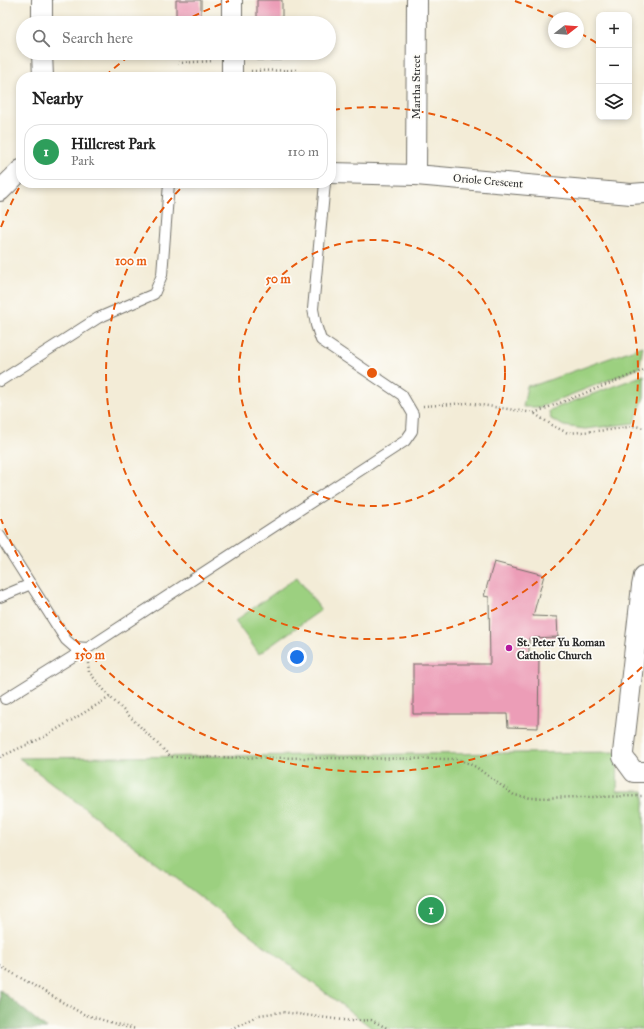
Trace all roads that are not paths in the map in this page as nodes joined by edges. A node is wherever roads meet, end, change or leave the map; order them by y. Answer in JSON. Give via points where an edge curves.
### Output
{"nodes":[{"id":1,"x":42,"y":0,"type":"edge"},
{"id":2,"x":232,"y":0,"type":"edge"},
{"id":3,"x":417,"y":0,"type":"edge"},
{"id":4,"x":42,"y":16,"type":"edge"},
{"id":5,"x":232,"y":16,"type":"edge"},
{"id":6,"x":42,"y":60,"type":"edge"},
{"id":7,"x":42,"y":72,"type":"edge"},
{"id":8,"x":336,"y":173,"type":"edge"},
{"id":9,"x":16,"y":175,"type":"edge"},
{"id":10,"x":416,"y":175,"type":"junction"},
{"id":11,"x":169,"y":188,"type":"edge"},
{"id":12,"x":325,"y":188,"type":"edge"},
{"id":13,"x":0,"y":191,"type":"edge"},
{"id":14,"x":644,"y":193,"type":"edge"},
{"id":15,"x":0,"y":381,"type":"edge"},
{"id":16,"x":0,"y":536,"type":"edge"},
{"id":17,"x":644,"y":576,"type":"edge"},
{"id":18,"x":30,"y":584,"type":"junction"},
{"id":19,"x":0,"y":597,"type":"edge"},
{"id":20,"x":85,"y":649,"type":"junction"},
{"id":21,"x":5,"y":699,"type":"dead end"},
{"id":22,"x":639,"y":772,"type":"edge"}],
"edges":[{"from":1,"to":4,"type":"street"},
{"from":2,"to":5,"type":"street"},
{"from":3,"to":10,"type":"street","name":"Martha Street"},
{"from":6,"to":7,"type":"street"},
{"from":8,"to":10,"type":"street","name":"Oriole Crescent"},
{"from":9,"to":13,"type":"street"},
{"from":10,"to":14,"type":"street","name":"Oriole Crescent","via":[[631,194]]},
{"from":11,"to":15,"type":"lane","via":[[162,275],[154,294],[98,318]]},
{"from":12,"to":20,"type":"lane","via":[[313,309],[321,340],[402,395],[413,414],[412,431],[405,441]]},
{"from":16,"to":18,"type":"lane"},
{"from":17,"to":22,"type":"street","via":[[623,749],[623,757]]},
{"from":18,"to":19,"type":"lane"},
{"from":18,"to":20,"type":"lane","via":[[66,640],[74,647]]},
{"from":20,"to":21,"type":"lane"}]}
